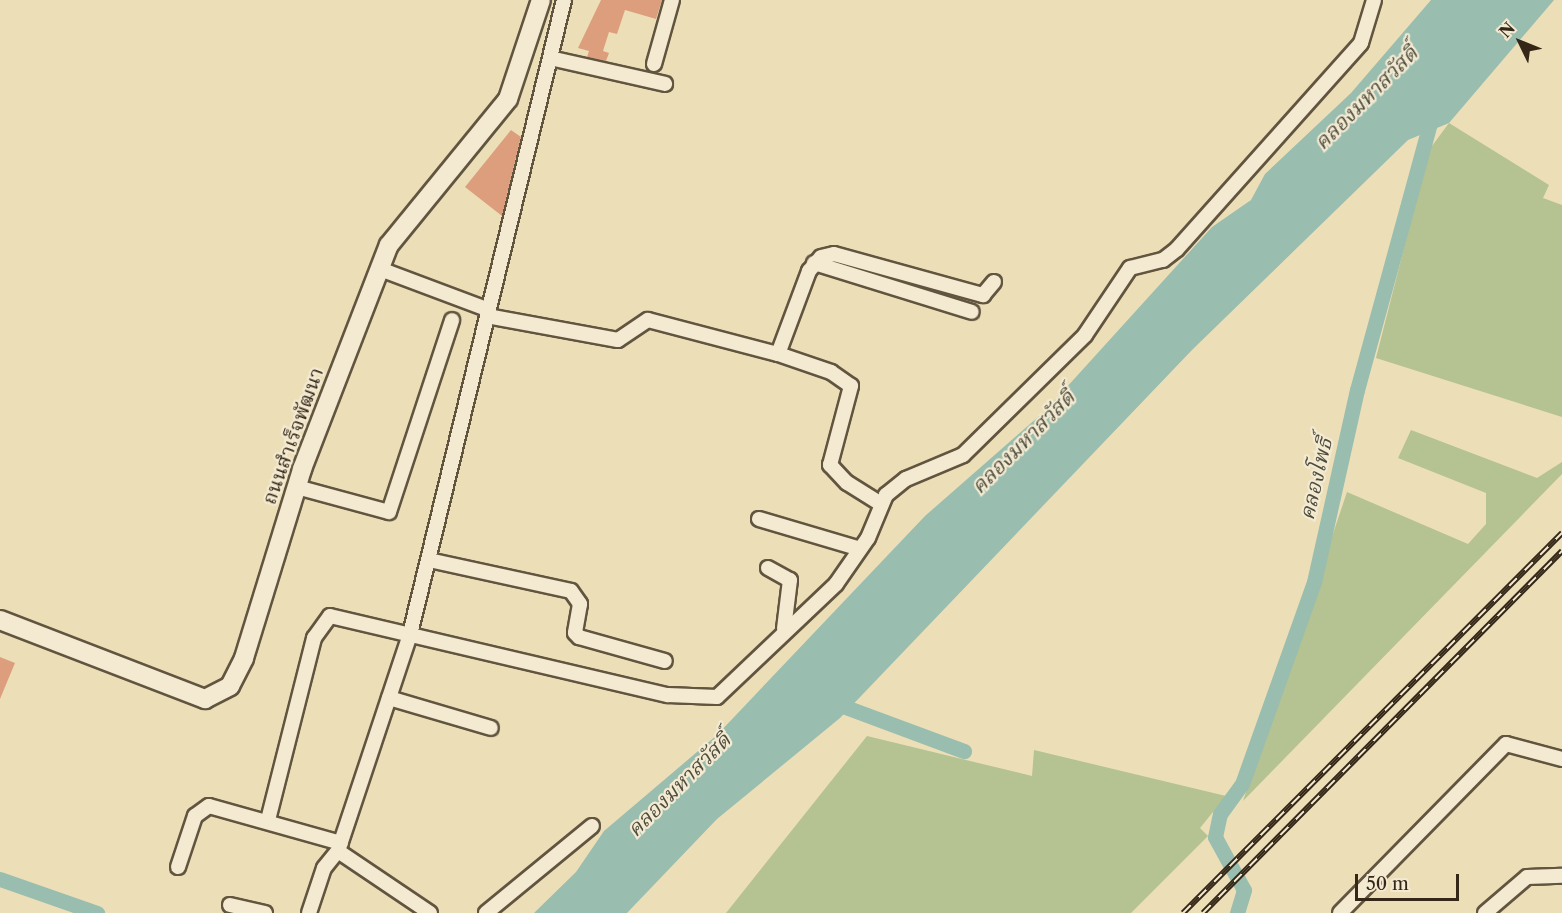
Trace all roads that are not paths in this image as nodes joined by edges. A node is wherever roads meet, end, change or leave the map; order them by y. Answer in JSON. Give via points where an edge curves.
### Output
{"nodes":[{"id":1,"x":542,"y":0,"type":"edge"},
{"id":2,"x":564,"y":0,"type":"edge"},
{"id":3,"x":672,"y":0,"type":"edge"},
{"id":4,"x":1374,"y":0,"type":"edge"},
{"id":5,"x":550,"y":58,"type":"junction"},
{"id":6,"x":654,"y":64,"type":"dead end"},
{"id":7,"x":665,"y":84,"type":"dead end"},
{"id":8,"x":814,"y":263,"type":"junction"},
{"id":9,"x":380,"y":268,"type":"junction"},
{"id":10,"x":994,"y":282,"type":"dead end"},
{"id":11,"x":972,"y":312,"type":"dead end"},
{"id":12,"x":488,"y":313,"type":"junction"},
{"id":13,"x":452,"y":320,"type":"dead end"},
{"id":14,"x":778,"y":354,"type":"junction"},
{"id":15,"x":297,"y":487,"type":"junction"},
{"id":16,"x":881,"y":504,"type":"junction"},
{"id":17,"x":759,"y":519,"type":"dead end"},
{"id":18,"x":860,"y":549,"type":"junction"},
{"id":19,"x":429,"y":560,"type":"junction"},
{"id":20,"x":768,"y":568,"type":"dead end"},
{"id":21,"x":0,"y":620,"type":"edge"},
{"id":22,"x":784,"y":629,"type":"junction"},
{"id":23,"x":411,"y":634,"type":"junction"},
{"id":24,"x":665,"y":662,"type":"dead end"},
{"id":25,"x":389,"y":698,"type":"junction"},
{"id":26,"x":491,"y":728,"type":"dead end"},
{"id":27,"x":1562,"y":759,"type":"edge"},
{"id":28,"x":268,"y":820,"type":"junction"},
{"id":29,"x":592,"y":826,"type":"dead end"},
{"id":30,"x":339,"y":847,"type":"junction"},
{"id":31,"x":178,"y":867,"type":"dead end"},
{"id":32,"x":1562,"y":876,"type":"edge"},
{"id":33,"x":230,"y":905,"type":"dead end"},
{"id":34,"x":265,"y":913,"type":"edge"},
{"id":35,"x":309,"y":913,"type":"edge"},
{"id":36,"x":430,"y":913,"type":"edge"},
{"id":37,"x":486,"y":913,"type":"edge"},
{"id":38,"x":1340,"y":913,"type":"edge"},
{"id":39,"x":1485,"y":913,"type":"edge"}],
"edges":[{"from":1,"to":9,"type":"street","name":"ถนนสำเร็จพัฒนา","via":[[508,99],[389,245]]},
{"from":2,"to":5,"type":"street"},
{"from":3,"to":6,"type":"street"},
{"from":4,"to":16,"type":"street","via":[[1361,43],[1177,249],[1163,260],[1130,268],[1085,335],[963,455],[906,479]]},
{"from":5,"to":7,"type":"street"},
{"from":5,"to":12,"type":"street"},
{"from":8,"to":10,"type":"street","via":[[834,254],[983,295]]},
{"from":8,"to":11,"type":"street"},
{"from":8,"to":14,"type":"street"},
{"from":9,"to":12,"type":"street"},
{"from":9,"to":15,"type":"street","name":"ถนนสำเร็จพัฒนา"},
{"from":12,"to":14,"type":"street","via":[[618,340],[648,320]]},
{"from":12,"to":19,"type":"street"},
{"from":13,"to":15,"type":"street","via":[[389,512]]},
{"from":14,"to":16,"type":"street","via":[[823,368],[851,386],[830,465],[847,483]]},
{"from":15,"to":21,"type":"street","name":"ถนนสำเร็จพัฒนา","via":[[244,658],[218,696],[205,699]]},
{"from":16,"to":18,"type":"street"},
{"from":17,"to":18,"type":"street"},
{"from":18,"to":22,"type":"street","via":[[836,584]]},
{"from":19,"to":23,"type":"street"},
{"from":19,"to":24,"type":"street","via":[[571,591],[580,604],[575,633],[579,637]]},
{"from":20,"to":22,"type":"street","via":[[790,580]]},
{"from":22,"to":23,"type":"street","via":[[711,700],[668,695]]},
{"from":23,"to":25,"type":"street"},
{"from":23,"to":28,"type":"street","via":[[324,619]]},
{"from":25,"to":26,"type":"street"},
{"from":25,"to":30,"type":"street"},
{"from":27,"to":38,"type":"street","via":[[1506,744]]},
{"from":28,"to":30,"type":"street"},
{"from":28,"to":31,"type":"street","via":[[201,808]]},
{"from":29,"to":37,"type":"street"},
{"from":30,"to":35,"type":"street","via":[[324,868]]},
{"from":30,"to":36,"type":"street"},
{"from":32,"to":39,"type":"street","via":[[1527,877]]},
{"from":33,"to":34,"type":"street"}]}
